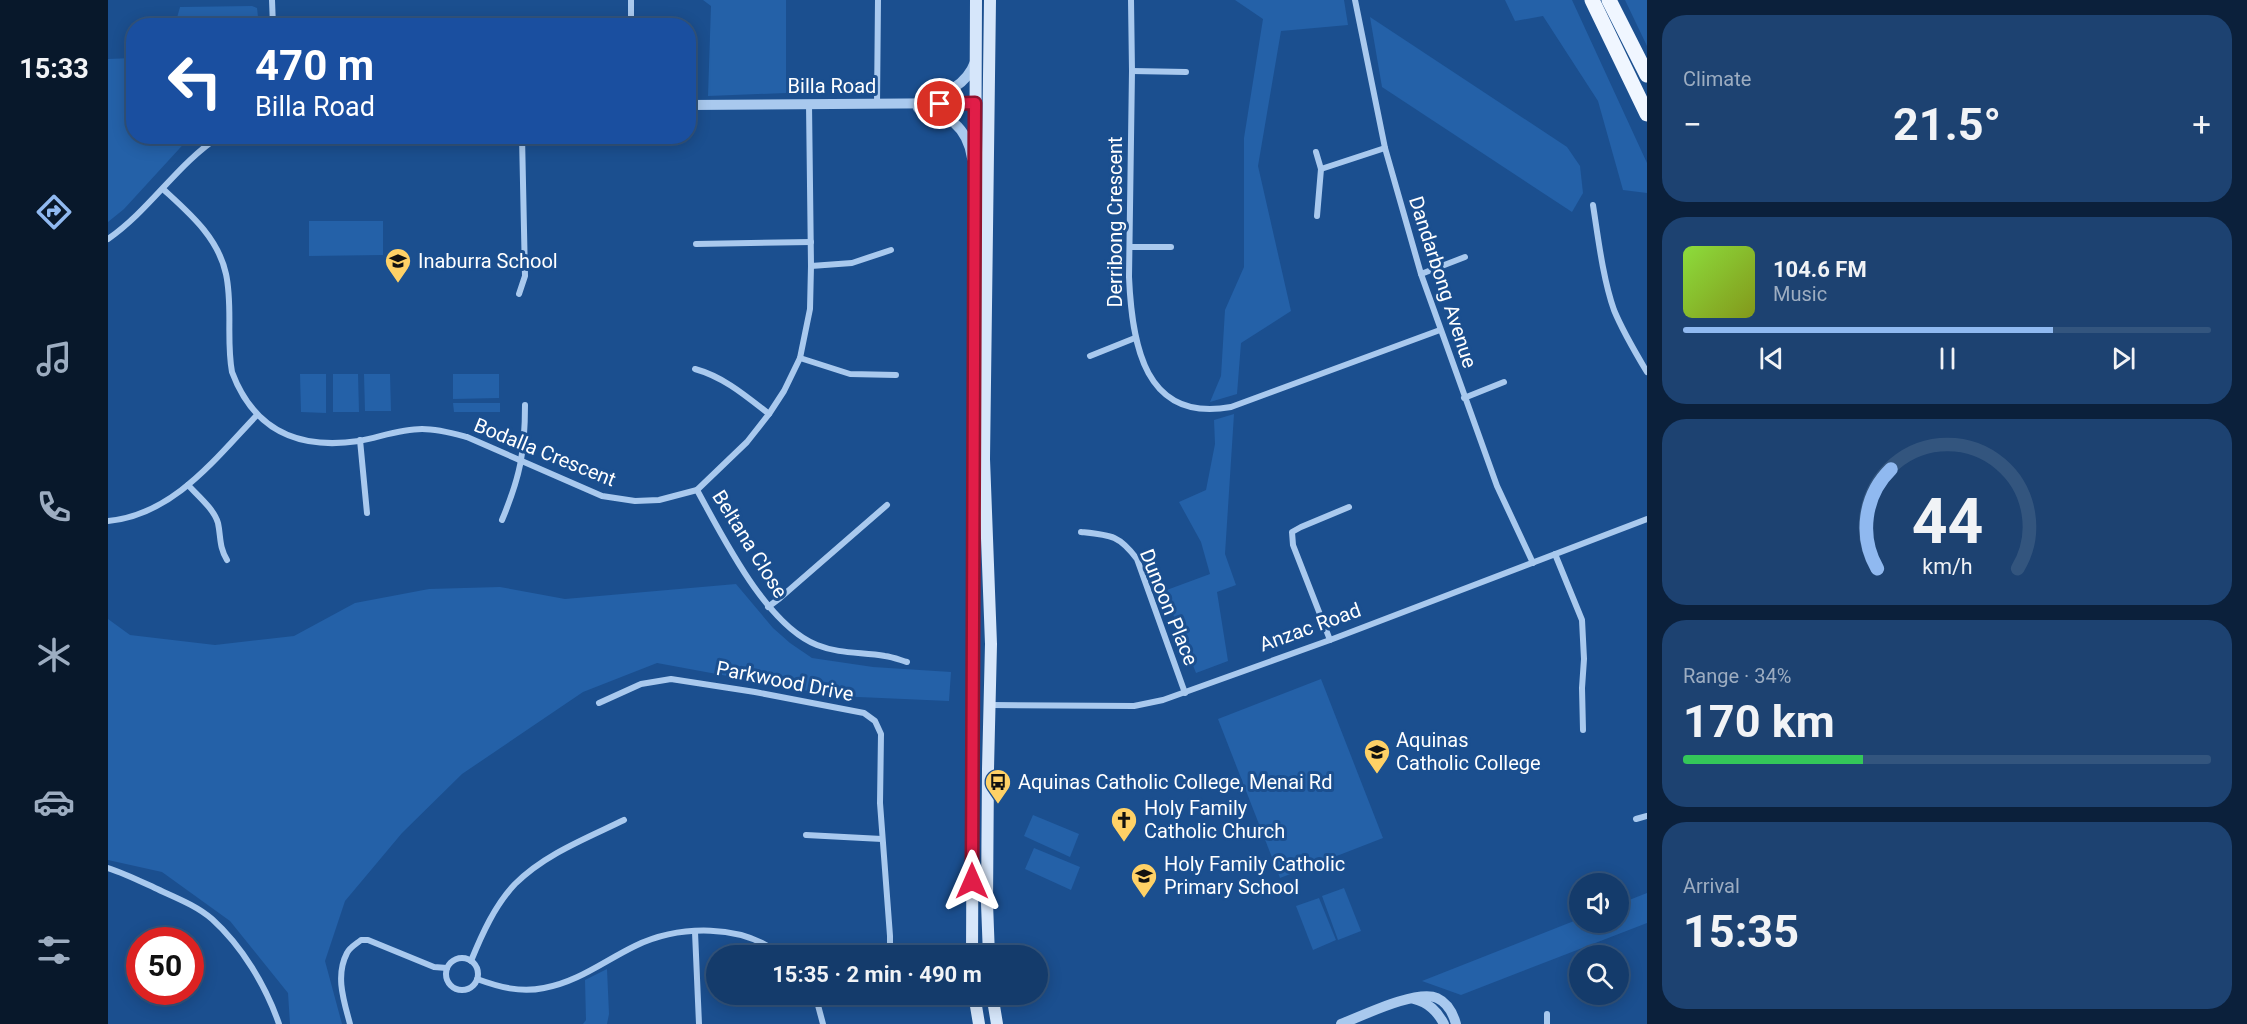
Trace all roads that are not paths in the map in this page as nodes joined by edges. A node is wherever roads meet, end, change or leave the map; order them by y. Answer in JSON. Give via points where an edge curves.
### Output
{"nodes":[{"id":1,"x":272,"y":0,"type":"edge"},
{"id":2,"x":631,"y":0,"type":"edge"},
{"id":3,"x":878,"y":0,"type":"edge"},
{"id":4,"x":976,"y":0,"type":"edge"},
{"id":5,"x":990,"y":0,"type":"edge"},
{"id":6,"x":1131,"y":0,"type":"edge"},
{"id":7,"x":1355,"y":0,"type":"edge"},
{"id":8,"x":1592,"y":0,"type":"edge"},
{"id":9,"x":1609,"y":0,"type":"edge"},
{"id":10,"x":273,"y":18,"type":"edge"},
{"id":11,"x":631,"y":18,"type":"edge"},
{"id":12,"x":989,"y":50,"type":"junction"},
{"id":13,"x":975,"y":63,"type":"junction"},
{"id":14,"x":1132,"y":71,"type":"junction"},
{"id":15,"x":1186,"y":72,"type":"dead end"},
{"id":16,"x":1647,"y":75,"type":"edge"},
{"id":17,"x":975,"y":103,"type":"junction"},
{"id":18,"x":809,"y":104,"type":"junction"},
{"id":19,"x":696,"y":105,"type":"edge"},
{"id":20,"x":877,"y":105,"type":"junction"},
{"id":21,"x":894,"y":105,"type":"junction"},
{"id":22,"x":1647,"y":114,"type":"edge"},
{"id":23,"x":209,"y":144,"type":"edge"},
{"id":24,"x":522,"y":144,"type":"edge"},
{"id":25,"x":987,"y":146,"type":"junction"},
{"id":26,"x":1385,"y":148,"type":"junction"},
{"id":27,"x":1316,"y":152,"type":"dead end"},
{"id":28,"x":1321,"y":170,"type":"junction"},
{"id":29,"x":163,"y":189,"type":"junction"},
{"id":30,"x":975,"y":191,"type":"junction"},
{"id":31,"x":1593,"y":205,"type":"dead end"},
{"id":32,"x":1317,"y":216,"type":"dead end"},
{"id":33,"x":108,"y":239,"type":"edge"},
{"id":34,"x":811,"y":242,"type":"junction"},
{"id":35,"x":696,"y":244,"type":"dead end"},
{"id":36,"x":1130,"y":247,"type":"junction"},
{"id":37,"x":1171,"y":247,"type":"dead end"},
{"id":38,"x":891,"y":250,"type":"dead end"},
{"id":39,"x":1465,"y":257,"type":"dead end"},
{"id":40,"x":811,"y":266,"type":"junction"},
{"id":41,"x":1421,"y":274,"type":"junction"},
{"id":42,"x":519,"y":294,"type":"dead end"},
{"id":43,"x":1440,"y":330,"type":"junction"},
{"id":44,"x":1135,"y":338,"type":"junction"},
{"id":45,"x":1090,"y":356,"type":"dead end"},
{"id":46,"x":800,"y":358,"type":"junction"},
{"id":47,"x":695,"y":369,"type":"dead end"},
{"id":48,"x":1647,"y":372,"type":"edge"},
{"id":49,"x":896,"y":375,"type":"dead end"},
{"id":50,"x":1504,"y":382,"type":"dead end"},
{"id":51,"x":1464,"y":398,"type":"junction"},
{"id":52,"x":525,"y":405,"type":"dead end"},
{"id":53,"x":769,"y":414,"type":"junction"},
{"id":54,"x":257,"y":416,"type":"junction"},
{"id":55,"x":360,"y":440,"type":"junction"},
{"id":56,"x":523,"y":460,"type":"junction"},
{"id":57,"x":188,"y":486,"type":"junction"},
{"id":58,"x":697,"y":490,"type":"junction"},
{"id":59,"x":887,"y":505,"type":"dead end"},
{"id":60,"x":1349,"y":507,"type":"dead end"},
{"id":61,"x":367,"y":513,"type":"dead end"},
{"id":62,"x":1647,"y":519,"type":"edge"},
{"id":63,"x":502,"y":520,"type":"dead end"},
{"id":64,"x":108,"y":521,"type":"edge"},
{"id":65,"x":1081,"y":532,"type":"dead end"},
{"id":66,"x":1556,"y":554,"type":"junction"},
{"id":67,"x":227,"y":560,"type":"dead end"},
{"id":68,"x":1533,"y":563,"type":"junction"},
{"id":69,"x":768,"y":607,"type":"junction"},
{"id":70,"x":1330,"y":640,"type":"junction"},
{"id":71,"x":908,"y":662,"type":"dead end"},
{"id":72,"x":1185,"y":693,"type":"junction"},
{"id":73,"x":599,"y":703,"type":"dead end"},
{"id":74,"x":973,"y":705,"type":"junction"},
{"id":75,"x":991,"y":705,"type":"junction"},
{"id":76,"x":1583,"y":730,"type":"dead end"},
{"id":77,"x":1647,"y":816,"type":"edge"},
{"id":78,"x":1636,"y":819,"type":"dead end"},
{"id":79,"x":624,"y":820,"type":"dead end"},
{"id":80,"x":806,"y":835,"type":"dead end"},
{"id":81,"x":882,"y":839,"type":"junction"},
{"id":82,"x":108,"y":868,"type":"edge"},
{"id":83,"x":695,"y":932,"type":"junction"},
{"id":84,"x":767,"y":945,"type":"edge"},
{"id":85,"x":890,"y":945,"type":"edge"},
{"id":86,"x":972,"y":945,"type":"edge"},
{"id":87,"x":989,"y":945,"type":"edge"},
{"id":88,"x":471,"y":961,"type":"junction"},
{"id":89,"x":447,"y":968,"type":"junction"},
{"id":90,"x":477,"y":979,"type":"junction"},
{"id":91,"x":1411,"y":998,"type":"junction"},
{"id":92,"x":819,"y":1005,"type":"edge"},
{"id":93,"x":976,"y":1005,"type":"edge"},
{"id":94,"x":994,"y":1005,"type":"edge"},
{"id":95,"x":1547,"y":1014,"type":"dead end"},
{"id":96,"x":279,"y":1024,"type":"edge"},
{"id":97,"x":350,"y":1024,"type":"edge"},
{"id":98,"x":699,"y":1024,"type":"edge"},
{"id":99,"x":824,"y":1024,"type":"edge"},
{"id":100,"x":979,"y":1024,"type":"edge"},
{"id":101,"x":997,"y":1024,"type":"edge"},
{"id":102,"x":1341,"y":1024,"type":"edge"},
{"id":103,"x":1444,"y":1024,"type":"edge"},
{"id":104,"x":1456,"y":1024,"type":"edge"},
{"id":105,"x":1547,"y":1024,"type":"edge"}],
"edges":[{"from":1,"to":10,"type":"street"},
{"from":2,"to":11,"type":"street"},
{"from":3,"to":20,"type":"street"},
{"from":4,"to":13,"type":"main road"},
{"from":5,"to":12,"type":"main road"},
{"from":6,"to":14,"type":"street","name":"Derribong Crescent"},
{"from":7,"to":26,"type":"street","name":"Dandarbong Avenue"},
{"from":8,"to":22,"type":"main road"},
{"from":9,"to":16,"type":"main road"},
{"from":12,"to":17,"type":"main road","via":[[984,88]]},
{"from":12,"to":25,"type":"main road"},
{"from":13,"to":17,"type":"main road"},
{"from":13,"to":21,"type":"street","via":[[958,86],[921,101]]},
{"from":14,"to":15,"type":"street"},
{"from":14,"to":36,"type":"street","name":"Derribong Crescent"},
{"from":17,"to":21,"type":"street","name":"Billa Road"},
{"from":17,"to":25,"type":"main road","via":[[984,117]]},
{"from":17,"to":30,"type":"main road"},
{"from":18,"to":19,"type":"street","name":"Billa Road"},
{"from":18,"to":20,"type":"street","name":"Billa Road"},
{"from":18,"to":34,"type":"street","name":"Bodalla Crescent"},
{"from":20,"to":21,"type":"street","name":"Billa Road"},
{"from":21,"to":30,"type":"street","via":[[937,113],[965,133]]},
{"from":23,"to":29,"type":"street"},
{"from":24,"to":42,"type":"street","via":[[525,276]]},
{"from":25,"to":75,"type":"main road","via":[[984,459]]},
{"from":26,"to":28,"type":"street"},
{"from":26,"to":41,"type":"street","name":"Dandarbong Avenue"},
{"from":27,"to":28,"type":"street"},
{"from":28,"to":32,"type":"street"},
{"from":29,"to":33,"type":"street"},
{"from":29,"to":54,"type":"street","name":"Bodalla Crescent","via":[[191,215],[222,258],[227,275],[232,372]]},
{"from":30,"to":74,"type":"main road"},
{"from":31,"to":48,"type":"street","via":[[1614,308]]},
{"from":34,"to":35,"type":"street"},
{"from":34,"to":40,"type":"street","name":"Bodalla Crescent"},
{"from":36,"to":37,"type":"street"},
{"from":36,"to":44,"type":"street","name":"Derribong Crescent","via":[[1130,310]]},
{"from":38,"to":40,"type":"street","via":[[852,263]]},
{"from":39,"to":41,"type":"street"},
{"from":40,"to":46,"type":"street","name":"Bodalla Crescent","via":[[810,309]]},
{"from":41,"to":43,"type":"street","name":"Dandarbong Avenue"},
{"from":43,"to":44,"type":"street","name":"Derribong Crescent","via":[[1211,411],[1183,406],[1171,399],[1156,384]]},
{"from":43,"to":51,"type":"street","name":"Dandarbong Avenue"},
{"from":44,"to":45,"type":"street"},
{"from":46,"to":49,"type":"street","via":[[850,374]]},
{"from":46,"to":53,"type":"street","name":"Bodalla Crescent"},
{"from":47,"to":53,"type":"street","via":[[714,375]]},
{"from":50,"to":51,"type":"street"},
{"from":51,"to":68,"type":"street","name":"Dandarbong Avenue","via":[[1497,486]]},
{"from":52,"to":56,"type":"street"},
{"from":53,"to":58,"type":"street","name":"Bodalla Crescent","via":[[747,442]]},
{"from":54,"to":55,"type":"street","name":"Bodalla Crescent","via":[[303,441],[323,444]]},
{"from":54,"to":57,"type":"street"},
{"from":55,"to":56,"type":"street","name":"Bodalla Crescent","via":[[417,429],[445,431]]},
{"from":55,"to":61,"type":"street"},
{"from":56,"to":58,"type":"street","name":"Bodalla Crescent","via":[[619,500],[659,500]]},
{"from":56,"to":63,"type":"street"},
{"from":57,"to":64,"type":"street","via":[[146,512]]},
{"from":57,"to":67,"type":"street","via":[[213,513]]},
{"from":58,"to":69,"type":"street","name":"Beltana Close"},
{"from":59,"to":69,"type":"street"},
{"from":60,"to":70,"type":"street","via":[[1293,532],[1297,555]]},
{"from":62,"to":66,"type":"street","name":"Anzac Road"},
{"from":65,"to":72,"type":"street","name":"Dunoon Place","via":[[1106,535],[1125,543],[1137,559]]},
{"from":66,"to":68,"type":"street","name":"Anzac Road"},
{"from":66,"to":76,"type":"street","via":[[1581,620]]},
{"from":68,"to":70,"type":"street","name":"Anzac Road"},
{"from":69,"to":71,"type":"street","name":"Beltana Close","via":[[815,645]]},
{"from":70,"to":72,"type":"street","name":"Anzac Road"},
{"from":72,"to":75,"type":"street","name":"Anzac Road","via":[[1134,706]]},
{"from":73,"to":81,"type":"street","name":"Parkwood Drive","via":[[641,684],[671,679],[864,713],[875,721],[881,734]]},
{"from":74,"to":75,"type":"main road","name":"Anzac Road"},
{"from":74,"to":86,"type":"main road"},
{"from":75,"to":87,"type":"main road"},
{"from":77,"to":78,"type":"street"},
{"from":79,"to":88,"type":"street","via":[[555,855],[514,885],[484,930]]},
{"from":80,"to":81,"type":"street"},
{"from":81,"to":85,"type":"street","name":"Parkwood Drive"},
{"from":82,"to":96,"type":"street","via":[[187,903],[211,918],[233,942],[264,989]]},
{"from":83,"to":84,"type":"street","via":[[735,934]]},
{"from":83,"to":90,"type":"street","via":[[654,938],[569,981],[544,988],[509,989]]},
{"from":83,"to":98,"type":"street"},
{"from":88,"to":89,"type":"street","via":[[457,959]]},
{"from":88,"to":90,"type":"street","via":[[477,969]]},
{"from":89,"to":90,"type":"street","via":[[449,983],[457,989],[472,987]]},
{"from":89,"to":97,"type":"street","via":[[434,967],[360,940],[347,951],[343,967],[341,990]]},
{"from":91,"to":102,"type":"street"},
{"from":91,"to":103,"type":"street","via":[[1425,1002]]},
{"from":91,"to":104,"type":"street","via":[[1435,997],[1445,1003]]},
{"from":92,"to":99,"type":"street"},
{"from":93,"to":100,"type":"main road"},
{"from":94,"to":101,"type":"main road"},
{"from":95,"to":105,"type":"street"}]}
